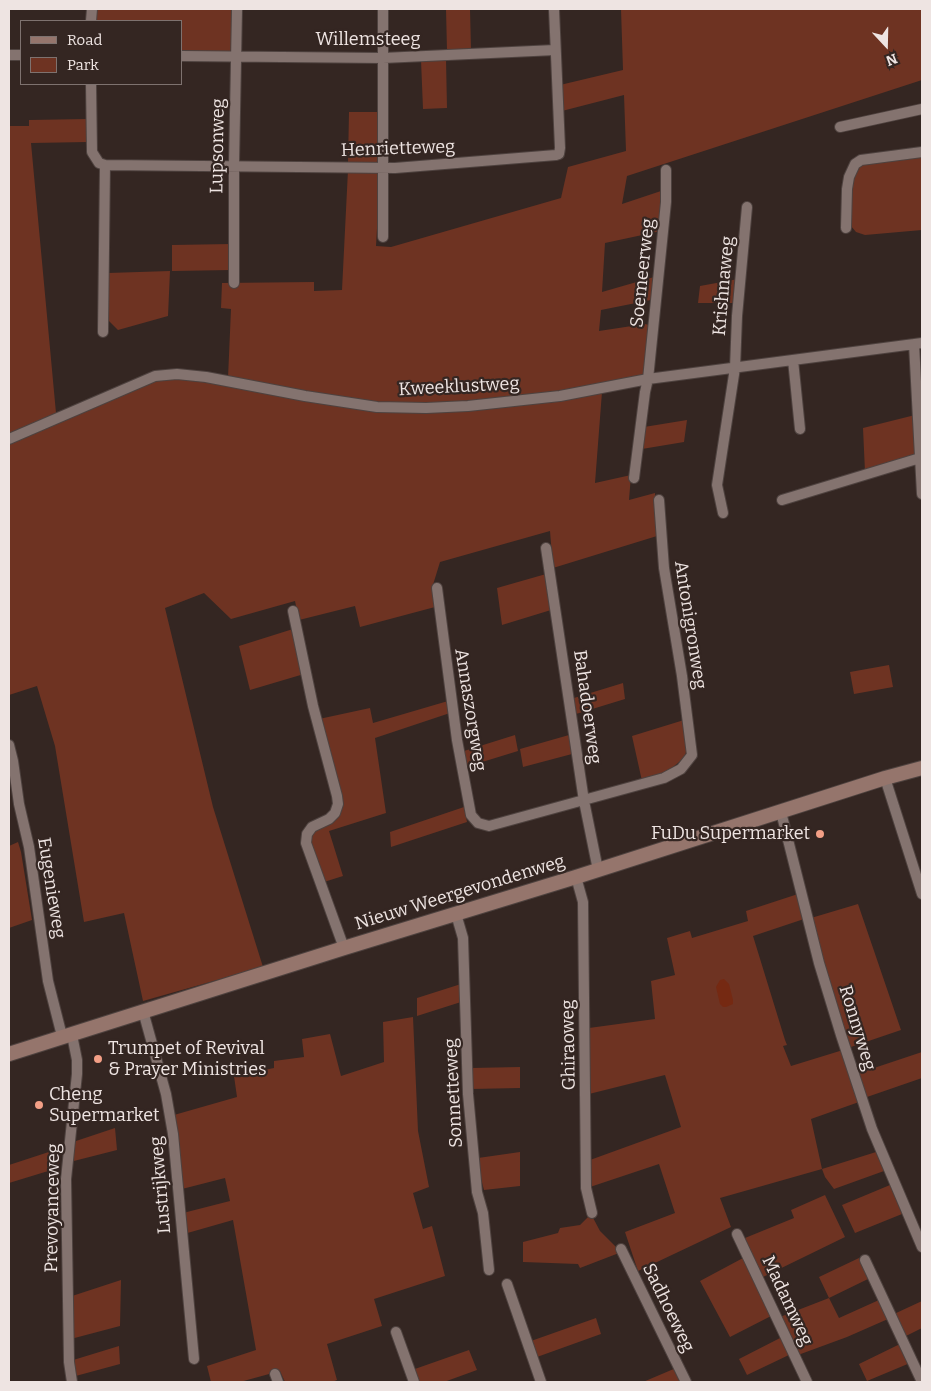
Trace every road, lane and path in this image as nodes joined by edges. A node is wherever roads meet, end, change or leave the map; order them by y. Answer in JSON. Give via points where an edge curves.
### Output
{"nodes":[{"id":1,"x":237,"y":9,"type":"edge"},
{"id":2,"x":383,"y":9,"type":"edge"},
{"id":3,"x":554,"y":9,"type":"edge"},
{"id":4,"x":556,"y":50,"type":"junction"},
{"id":5,"x":182,"y":56,"type":"edge"},
{"id":6,"x":236,"y":56,"type":"junction"},
{"id":7,"x":384,"y":58,"type":"junction"},
{"id":8,"x":91,"y":85,"type":"edge"},
{"id":9,"x":922,"y":109,"type":"edge"},
{"id":10,"x":840,"y":126,"type":"dead end"},
{"id":11,"x":922,"y":152,"type":"edge"},
{"id":12,"x":105,"y":164,"type":"junction"},
{"id":13,"x":234,"y":165,"type":"junction"},
{"id":14,"x":384,"y":167,"type":"junction"},
{"id":15,"x":666,"y":170,"type":"dead end"},
{"id":16,"x":747,"y":207,"type":"dead end"},
{"id":17,"x":846,"y":228,"type":"dead end"},
{"id":18,"x":383,"y":237,"type":"dead end"},
{"id":19,"x":234,"y":283,"type":"dead end"},
{"id":20,"x":103,"y":332,"type":"dead end"},
{"id":21,"x":918,"y":344,"type":"edge"},
{"id":22,"x":793,"y":360,"type":"junction"},
{"id":23,"x":735,"y":368,"type":"junction"},
{"id":24,"x":648,"y":379,"type":"junction"},
{"id":25,"x":800,"y":429,"type":"dead end"},
{"id":26,"x":9,"y":439,"type":"edge"},
{"id":27,"x":920,"y":458,"type":"junction"},
{"id":28,"x":634,"y":478,"type":"dead end"},
{"id":29,"x":922,"y":494,"type":"edge"},
{"id":30,"x":659,"y":500,"type":"dead end"},
{"id":31,"x":782,"y":500,"type":"dead end"},
{"id":32,"x":723,"y":513,"type":"dead end"},
{"id":33,"x":546,"y":548,"type":"dead end"},
{"id":34,"x":437,"y":588,"type":"dead end"},
{"id":35,"x":293,"y":611,"type":"dead end"},
{"id":36,"x":9,"y":745,"type":"edge"},
{"id":37,"x":922,"y":768,"type":"edge"},
{"id":38,"x":885,"y":778,"type":"junction"},
{"id":39,"x":584,"y":801,"type":"junction"},
{"id":40,"x":781,"y":812,"type":"junction"},
{"id":41,"x":598,"y":870,"type":"junction"},
{"id":42,"x":576,"y":877,"type":"junction"},
{"id":43,"x":922,"y":894,"type":"edge"},
{"id":44,"x":456,"y":914,"type":"junction"},
{"id":45,"x":344,"y":948,"type":"junction"},
{"id":46,"x":144,"y":1011,"type":"junction"},
{"id":47,"x":67,"y":1036,"type":"junction"},
{"id":48,"x":9,"y":1054,"type":"edge"},
{"id":49,"x":592,"y":1213,"type":"dead end"},
{"id":50,"x":737,"y":1234,"type":"dead end"},
{"id":51,"x":922,"y":1246,"type":"edge"},
{"id":52,"x":621,"y":1248,"type":"dead end"},
{"id":53,"x":865,"y":1260,"type":"dead end"},
{"id":54,"x":489,"y":1270,"type":"dead end"},
{"id":55,"x":507,"y":1284,"type":"dead end"},
{"id":56,"x":396,"y":1332,"type":"dead end"},
{"id":57,"x":194,"y":1359,"type":"dead end"},
{"id":58,"x":72,"y":1382,"type":"edge"},
{"id":59,"x":414,"y":1382,"type":"edge"},
{"id":60,"x":541,"y":1382,"type":"edge"},
{"id":61,"x":686,"y":1382,"type":"edge"},
{"id":62,"x":807,"y":1382,"type":"edge"},
{"id":63,"x":922,"y":1382,"type":"edge"}],
"edges":[{"from":1,"to":6,"type":"street","name":"Lupsonweg"},
{"from":2,"to":7,"type":"street"},
{"from":3,"to":4,"type":"street","name":"Henrietteweg"},
{"from":4,"to":7,"type":"street","name":"Willemsteeg"},
{"from":4,"to":14,"type":"street","name":"Henrietteweg","via":[[559,154],[420,167]]},
{"from":5,"to":6,"type":"street","name":"Willemsteeg"},
{"from":6,"to":7,"type":"street","name":"Willemsteeg"},
{"from":6,"to":13,"type":"street","name":"Lupsonweg"},
{"from":7,"to":14,"type":"street"},
{"from":8,"to":12,"type":"street","via":[[92,152],[100,163]]},
{"from":9,"to":10,"type":"street"},
{"from":11,"to":17,"type":"street","via":[[861,160],[855,164],[847,189]]},
{"from":12,"to":13,"type":"street","name":"Henrietteweg"},
{"from":12,"to":20,"type":"street"},
{"from":13,"to":14,"type":"street","name":"Henrietteweg"},
{"from":13,"to":19,"type":"street","name":"Lupsonweg"},
{"from":14,"to":18,"type":"street"},
{"from":15,"to":24,"type":"street","name":"Soemeerweg","via":[[666,202]]},
{"from":16,"to":23,"type":"street","name":"Krishnaweg"},
{"from":21,"to":22,"type":"street","name":"Kweeklustweg"},
{"from":21,"to":27,"type":"street"},
{"from":22,"to":23,"type":"street","name":"Kweeklustweg"},
{"from":22,"to":25,"type":"street"},
{"from":23,"to":24,"type":"street","name":"Kweeklustweg"},
{"from":23,"to":32,"type":"street","name":"Krishnaweg","via":[[717,485]]},
{"from":24,"to":26,"type":"street","name":"Kweeklustweg","via":[[560,396],[426,408],[377,407],[176,374],[140,381]]},
{"from":24,"to":28,"type":"street","name":"Soemeerweg"},
{"from":27,"to":29,"type":"street"},
{"from":27,"to":31,"type":"street"},
{"from":30,"to":39,"type":"street","name":"Antonigronweg","via":[[664,568],[692,755],[681,769],[664,778]]},
{"from":33,"to":39,"type":"street","name":"Bahadoerweg"},
{"from":34,"to":39,"type":"street","name":"Annaszorgweg","via":[[457,740],[471,814],[478,823],[489,826]]},
{"from":35,"to":45,"type":"street","via":[[338,804],[329,819],[312,827],[306,843]]},
{"from":36,"to":47,"type":"street","name":"Eugenieweg","via":[[29,847],[48,981]]},
{"from":37,"to":38,"type":"street","name":"Nieuw Weergevondenweg"},
{"from":38,"to":40,"type":"street","name":"Nieuw Weergevondenweg"},
{"from":38,"to":43,"type":"street"},
{"from":39,"to":41,"type":"street","name":"Bahadoerweg"},
{"from":40,"to":41,"type":"street","name":"Nieuw Weergevondenweg"},
{"from":40,"to":51,"type":"street","name":"Ronnyweg","via":[[818,963],[844,1044],[875,1136]]},
{"from":41,"to":42,"type":"street","name":"Nieuw Weergevondenweg"},
{"from":42,"to":44,"type":"street","name":"Nieuw Weergevondenweg"},
{"from":42,"to":49,"type":"street","name":"Ghiraoweg","via":[[583,902],[586,1188]]},
{"from":44,"to":45,"type":"street","name":"Nieuw Weergevondenweg"},
{"from":44,"to":54,"type":"street","name":"Sonnetteweg","via":[[464,938],[469,1104],[477,1192],[483,1213]]},
{"from":45,"to":46,"type":"street","name":"Nieuw Weergevondenweg"},
{"from":46,"to":47,"type":"street","name":"Nieuw Weergevondenweg"},
{"from":46,"to":57,"type":"street","name":"Lustrijkweg","via":[[173,1134]]},
{"from":47,"to":48,"type":"street","name":"Nieuw Weergevondenweg"},
{"from":47,"to":58,"type":"street","name":"Prevoyanceweg","via":[[77,1060],[66,1178],[68,1362]]},
{"from":50,"to":62,"type":"street","name":"Madamweg"},
{"from":52,"to":61,"type":"street","name":"Sadhoeweg"},
{"from":53,"to":63,"type":"street"},
{"from":55,"to":60,"type":"street"},
{"from":56,"to":59,"type":"street"}]}
